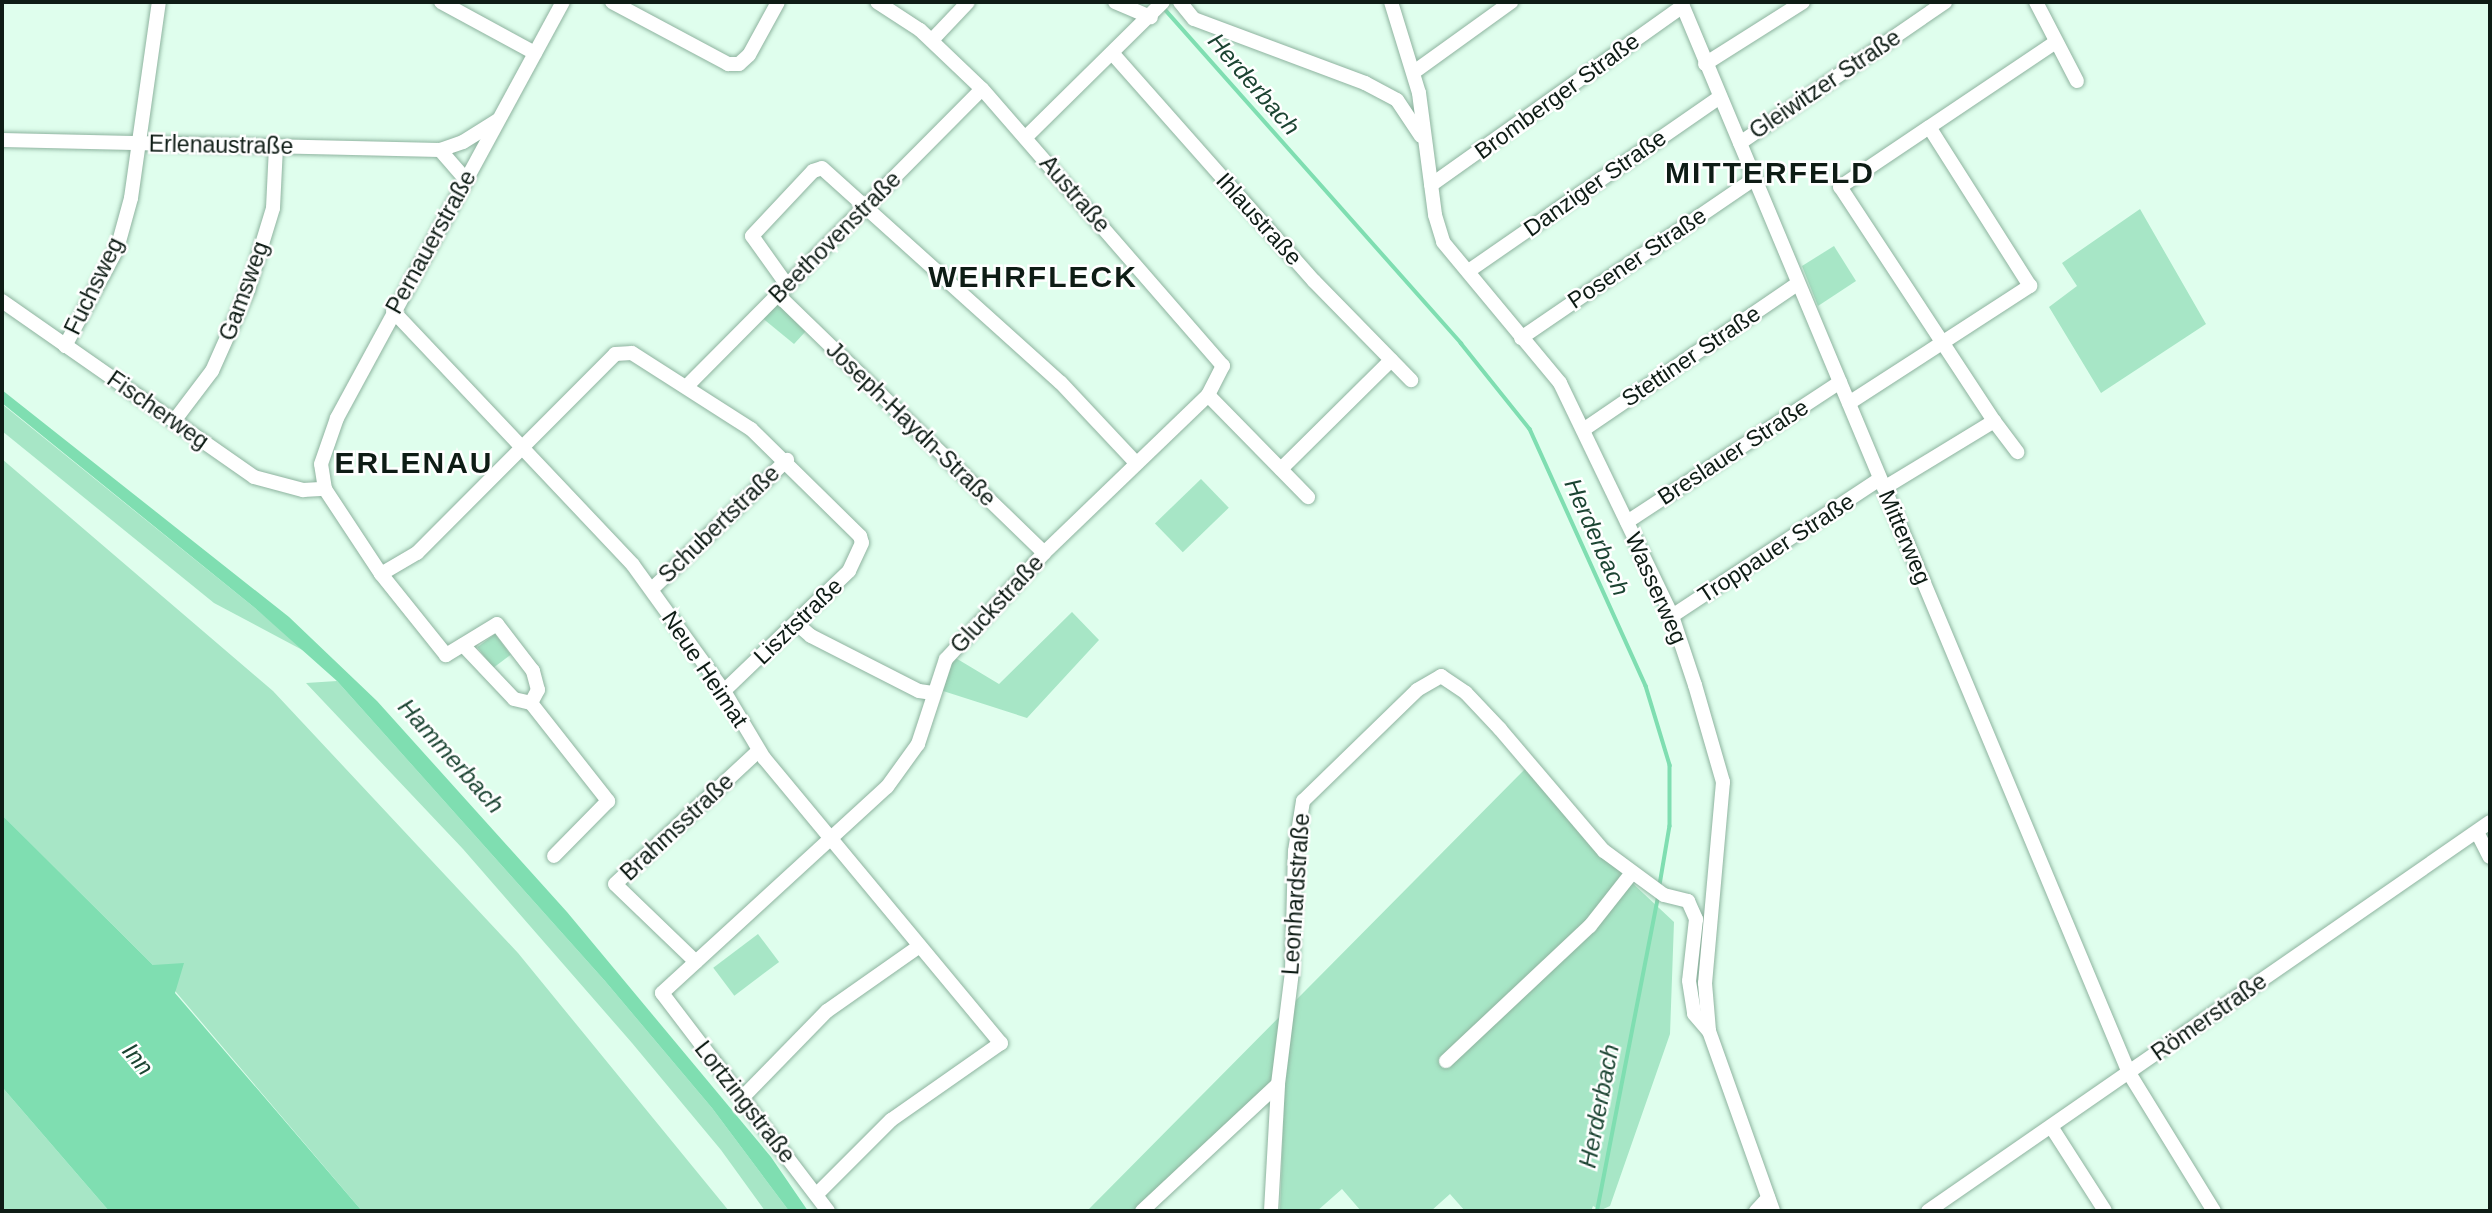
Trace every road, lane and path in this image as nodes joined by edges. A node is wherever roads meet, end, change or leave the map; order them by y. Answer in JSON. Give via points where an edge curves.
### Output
{"nodes":[{"id":1,"x":159,"y":2,"type":"edge"},
{"id":2,"x":441,"y":2,"type":"edge"},
{"id":3,"x":563,"y":2,"type":"edge"},
{"id":4,"x":612,"y":2,"type":"edge"},
{"id":5,"x":779,"y":2,"type":"edge"},
{"id":6,"x":877,"y":2,"type":"edge"},
{"id":7,"x":968,"y":2,"type":"edge"},
{"id":8,"x":1115,"y":2,"type":"edge"},
{"id":9,"x":1163,"y":2,"type":"edge"},
{"id":10,"x":1180,"y":2,"type":"edge"},
{"id":11,"x":1391,"y":2,"type":"edge"},
{"id":12,"x":1511,"y":2,"type":"edge"},
{"id":13,"x":1802,"y":2,"type":"edge"},
{"id":14,"x":1945,"y":2,"type":"edge"},
{"id":15,"x":2036,"y":2,"type":"edge"},
{"id":16,"x":1682,"y":4,"type":"edge"},
{"id":17,"x":1151,"y":16,"type":"junction"},
{"id":18,"x":932,"y":40,"type":"junction"},
{"id":19,"x":2056,"y":42,"type":"junction"},
{"id":20,"x":536,"y":53,"type":"junction"},
{"id":21,"x":1113,"y":54,"type":"junction"},
{"id":22,"x":1705,"y":64,"type":"junction"},
{"id":23,"x":1414,"y":72,"type":"junction"},
{"id":24,"x":2077,"y":81,"type":"dead end"},
{"id":25,"x":982,"y":89,"type":"junction"},
{"id":26,"x":1720,"y":96,"type":"junction"},
{"id":27,"x":498,"y":120,"type":"junction"},
{"id":28,"x":1929,"y":127,"type":"junction"},
{"id":29,"x":1026,"y":137,"type":"junction"},
{"id":30,"x":2,"y":140,"type":"edge"},
{"id":31,"x":1740,"y":142,"type":"junction"},
{"id":32,"x":139,"y":143,"type":"junction"},
{"id":33,"x":276,"y":147,"type":"junction"},
{"id":34,"x":1428,"y":149,"type":"junction"},
{"id":35,"x":440,"y":150,"type":"junction"},
{"id":36,"x":1754,"y":179,"type":"junction"},
{"id":37,"x":465,"y":180,"type":"junction"},
{"id":38,"x":1431,"y":186,"type":"junction"},
{"id":39,"x":865,"y":207,"type":"junction"},
{"id":40,"x":1470,"y":270,"type":"junction"},
{"id":41,"x":1796,"y":285,"type":"junction"},
{"id":42,"x":782,"y":290,"type":"junction"},
{"id":43,"x":2,"y":301,"type":"edge"},
{"id":44,"x":393,"y":311,"type":"junction"},
{"id":45,"x":1521,"y":338,"type":"junction"},
{"id":46,"x":1942,"y":343,"type":"junction"},
{"id":47,"x":65,"y":346,"type":"junction"},
{"id":48,"x":1391,"y":360,"type":"junction"},
{"id":49,"x":1411,"y":380,"type":"dead end"},
{"id":50,"x":1840,"y":382,"type":"junction"},
{"id":51,"x":688,"y":386,"type":"junction"},
{"id":52,"x":1208,"y":394,"type":"junction"},
{"id":53,"x":1849,"y":403,"type":"junction"},
{"id":54,"x":174,"y":421,"type":"junction"},
{"id":55,"x":1994,"y":421,"type":"junction"},
{"id":56,"x":1586,"y":428,"type":"junction"},
{"id":57,"x":523,"y":448,"type":"junction"},
{"id":58,"x":2017,"y":452,"type":"dead end"},
{"id":59,"x":786,"y":460,"type":"junction"},
{"id":60,"x":1136,"y":463,"type":"junction"},
{"id":61,"x":1281,"y":469,"type":"junction"},
{"id":62,"x":1882,"y":484,"type":"junction"},
{"id":63,"x":325,"y":489,"type":"junction"},
{"id":64,"x":1308,"y":497,"type":"dead end"},
{"id":65,"x":1627,"y":522,"type":"junction"},
{"id":66,"x":1044,"y":553,"type":"junction"},
{"id":67,"x":381,"y":574,"type":"junction"},
{"id":68,"x":652,"y":589,"type":"junction"},
{"id":69,"x":1672,"y":615,"type":"junction"},
{"id":70,"x":797,"y":624,"type":"junction"},
{"id":71,"x":463,"y":645,"type":"junction"},
{"id":72,"x":724,"y":691,"type":"junction"},
{"id":73,"x":933,"y":693,"type":"junction"},
{"id":74,"x":531,"y":703,"type":"junction"},
{"id":75,"x":758,"y":751,"type":"junction"},
{"id":76,"x":2490,"y":822,"type":"edge"},
{"id":77,"x":2477,"y":832,"type":"junction"},
{"id":78,"x":829,"y":841,"type":"junction"},
{"id":79,"x":554,"y":856,"type":"dead end"},
{"id":80,"x":2490,"y":857,"type":"edge"},
{"id":81,"x":1631,"y":874,"type":"junction"},
{"id":82,"x":918,"y":947,"type":"junction"},
{"id":83,"x":696,"y":962,"type":"junction"},
{"id":84,"x":662,"y":993,"type":"joint"},
{"id":85,"x":1709,"y":1031,"type":"junction"},
{"id":86,"x":1447,"y":1062,"type":"dead end"},
{"id":87,"x":2129,"y":1073,"type":"junction"},
{"id":88,"x":1278,"y":1084,"type":"junction"},
{"id":89,"x":742,"y":1098,"type":"junction"},
{"id":90,"x":2052,"y":1128,"type":"junction"},
{"id":91,"x":817,"y":1194,"type":"junction"},
{"id":92,"x":1771,"y":1204,"type":"edge"},
{"id":93,"x":828,"y":1211,"type":"edge"},
{"id":94,"x":1142,"y":1211,"type":"edge"},
{"id":95,"x":1271,"y":1211,"type":"edge"},
{"id":96,"x":1756,"y":1211,"type":"edge"},
{"id":97,"x":1928,"y":1211,"type":"edge"},
{"id":98,"x":2105,"y":1211,"type":"edge"},
{"id":99,"x":2214,"y":1211,"type":"edge"}],
"edges":[{"from":1,"to":32,"type":"street","name":"Fuchsweg"},
{"from":2,"to":20,"type":"street"},
{"from":3,"to":20,"type":"street","name":"Pernauerstraße"},
{"from":4,"to":5,"type":"street","via":[[728,64],[739,64],[749,55]]},
{"from":6,"to":18,"type":"street","name":"Austraße"},
{"from":7,"to":18,"type":"street"},
{"from":8,"to":17,"type":"street"},
{"from":9,"to":17,"type":"street"},
{"from":10,"to":34,"type":"street","via":[[1194,19],[1366,83],[1397,100]]},
{"from":11,"to":23,"type":"street","name":"Wasserweg"},
{"from":12,"to":23,"type":"street"},
{"from":13,"to":22,"type":"street"},
{"from":14,"to":31,"type":"street","name":"Gleiwitzer Straße"},
{"from":15,"to":19,"type":"street"},
{"from":16,"to":22,"type":"street","name":"Mitterweg"},
{"from":16,"to":38,"type":"street","name":"Bromberger Straße"},
{"from":17,"to":21,"type":"street"},
{"from":18,"to":25,"type":"street","name":"Austraße"},
{"from":19,"to":24,"type":"street"},
{"from":19,"to":28,"type":"street"},
{"from":20,"to":27,"type":"street","name":"Pernauerstraße"},
{"from":21,"to":29,"type":"street"},
{"from":21,"to":48,"type":"street","name":"Ihlaustraße","via":[[1314,281]]},
{"from":22,"to":26,"type":"street","name":"Mitterweg"},
{"from":23,"to":34,"type":"street","name":"Wasserweg"},
{"from":25,"to":29,"type":"street","name":"Austraße"},
{"from":25,"to":39,"type":"street","name":"Beethovenstraße"},
{"from":26,"to":31,"type":"street","name":"Mitterweg"},
{"from":26,"to":40,"type":"street","name":"Danziger Straße"},
{"from":27,"to":35,"type":"street","name":"Erlenaustraße"},
{"from":27,"to":37,"type":"street","name":"Pernauerstraße"},
{"from":28,"to":46,"type":"street","via":[[2030,286]]},
{"from":28,"to":46,"type":"street","via":[[1840,187]]},
{"from":29,"to":52,"type":"street","name":"Austraße","via":[[1223,366]]},
{"from":30,"to":32,"type":"street","name":"Erlenaustraße"},
{"from":31,"to":36,"type":"street","name":"Mitterweg"},
{"from":32,"to":33,"type":"street","name":"Erlenaustraße"},
{"from":32,"to":47,"type":"street","name":"Fuchsweg","via":[[117,249]]},
{"from":33,"to":35,"type":"street","name":"Erlenaustraße"},
{"from":33,"to":54,"type":"street","name":"Gamsweg","via":[[273,208],[248,290],[212,372]]},
{"from":34,"to":38,"type":"street","name":"Wasserweg"},
{"from":35,"to":37,"type":"street"},
{"from":36,"to":41,"type":"street","name":"Mitterweg"},
{"from":36,"to":45,"type":"street","name":"Posener Straße"},
{"from":37,"to":44,"type":"street","name":"Pernauerstraße"},
{"from":38,"to":40,"type":"street","name":"Wasserweg","via":[[1443,242]]},
{"from":39,"to":42,"type":"street","name":"Beethovenstraße"},
{"from":39,"to":42,"type":"street","name":"Joseph-Haydn-Straße","via":[[822,168],[813,171],[752,236]]},
{"from":39,"to":60,"type":"street","via":[[1060,383]]},
{"from":40,"to":45,"type":"street","name":"Wasserweg"},
{"from":41,"to":50,"type":"street","name":"Mitterweg"},
{"from":41,"to":56,"type":"street","name":"Stettiner Straße"},
{"from":42,"to":51,"type":"street","name":"Beethovenstraße"},
{"from":42,"to":66,"type":"street","name":"Joseph-Haydn-Straße"},
{"from":43,"to":47,"type":"street","name":"Fischerweg"},
{"from":44,"to":57,"type":"street","name":"Neue Heimat"},
{"from":44,"to":63,"type":"street","name":"Pernauerstraße","via":[[337,418],[321,464]]},
{"from":45,"to":56,"type":"street","name":"Wasserweg","via":[[1560,383]]},
{"from":46,"to":53,"type":"street"},
{"from":46,"to":55,"type":"street"},
{"from":47,"to":54,"type":"street","name":"Fischerweg"},
{"from":48,"to":49,"type":"street","name":"Ihlaustraße"},
{"from":48,"to":61,"type":"street"},
{"from":50,"to":53,"type":"street","name":"Mitterweg"},
{"from":50,"to":65,"type":"street","name":"Breslauer Straße"},
{"from":51,"to":57,"type":"street","via":[[632,353],[615,354]]},
{"from":51,"to":59,"type":"street"},
{"from":52,"to":60,"type":"street","name":"Gluckstraße"},
{"from":52,"to":61,"type":"street"},
{"from":53,"to":62,"type":"street","name":"Mitterweg"},
{"from":54,"to":63,"type":"street","name":"Fischerweg","via":[[254,477],[303,490]]},
{"from":55,"to":58,"type":"street"},
{"from":55,"to":62,"type":"street","name":"Troppauer Straße"},
{"from":56,"to":65,"type":"street","name":"Wasserweg"},
{"from":57,"to":67,"type":"street","via":[[417,553]]},
{"from":57,"to":68,"type":"street","name":"Neue Heimat"},
{"from":59,"to":68,"type":"street","name":"Schubertstraße"},
{"from":59,"to":70,"type":"street","name":"Lisztstraße","via":[[862,543],[849,571]]},
{"from":60,"to":66,"type":"street","name":"Gluckstraße"},
{"from":61,"to":64,"type":"street"},
{"from":62,"to":69,"type":"street","name":"Troppauer Straße"},
{"from":62,"to":87,"type":"street","name":"Mitterweg"},
{"from":63,"to":67,"type":"street"},
{"from":65,"to":69,"type":"street","name":"Wasserweg"},
{"from":66,"to":73,"type":"street","name":"Gluckstraße","via":[[946,659]]},
{"from":67,"to":71,"type":"street","via":[[446,655]]},
{"from":68,"to":72,"type":"street","name":"Neue Heimat"},
{"from":69,"to":85,"type":"street","name":"Wasserweg","via":[[1723,782],[1705,983]]},
{"from":70,"to":72,"type":"street","name":"Lisztstraße"},
{"from":70,"to":73,"type":"street","via":[[811,636],[919,691]]},
{"from":71,"to":74,"type":"street","via":[[514,699]]},
{"from":71,"to":74,"type":"street","via":[[497,624],[533,671],[538,690]]},
{"from":72,"to":75,"type":"street","name":"Neue Heimat"},
{"from":73,"to":78,"type":"street","name":"Gluckstraße","via":[[918,744],[887,787]]},
{"from":74,"to":79,"type":"street","via":[[608,801]]},
{"from":75,"to":78,"type":"street","name":"Neue Heimat"},
{"from":75,"to":83,"type":"street","name":"Brahmsstraße","via":[[615,884]]},
{"from":76,"to":77,"type":"street","name":"Römerstraße"},
{"from":77,"to":80,"type":"street"},
{"from":77,"to":87,"type":"street","name":"Römerstraße"},
{"from":78,"to":82,"type":"street","name":"Neue Heimat"},
{"from":78,"to":83,"type":"street","name":"Gluckstraße"},
{"from":81,"to":85,"type":"street","via":[[1664,895],[1688,901],[1696,919],[1689,981],[1694,1014]]},
{"from":81,"to":86,"type":"street","via":[[1590,926]]},
{"from":81,"to":88,"type":"street","name":"Leonhardstraße","via":[[1604,851],[1466,693],[1441,676],[1417,690],[1303,801],[1295,851],[1292,972]]},
{"from":82,"to":89,"type":"street","via":[[827,1011]]},
{"from":82,"to":91,"type":"street","name":"Neue Heimat","via":[[1001,1043],[891,1120]]},
{"from":83,"to":84,"type":"street","name":"Gluckstraße"},
{"from":84,"to":89,"type":"street","name":"Lortzingstraße"},
{"from":85,"to":92,"type":"street"},
{"from":87,"to":90,"type":"street","name":"Römerstraße"},
{"from":87,"to":99,"type":"street","name":"Mitterweg"},
{"from":88,"to":94,"type":"street"},
{"from":88,"to":95,"type":"street","name":"Leonhardstraße"},
{"from":89,"to":91,"type":"street","name":"Lortzingstraße"},
{"from":90,"to":97,"type":"street","name":"Römerstraße"},
{"from":90,"to":98,"type":"street"},
{"from":91,"to":93,"type":"street","name":"Lortzingstraße"},
{"from":92,"to":96,"type":"street"}]}
